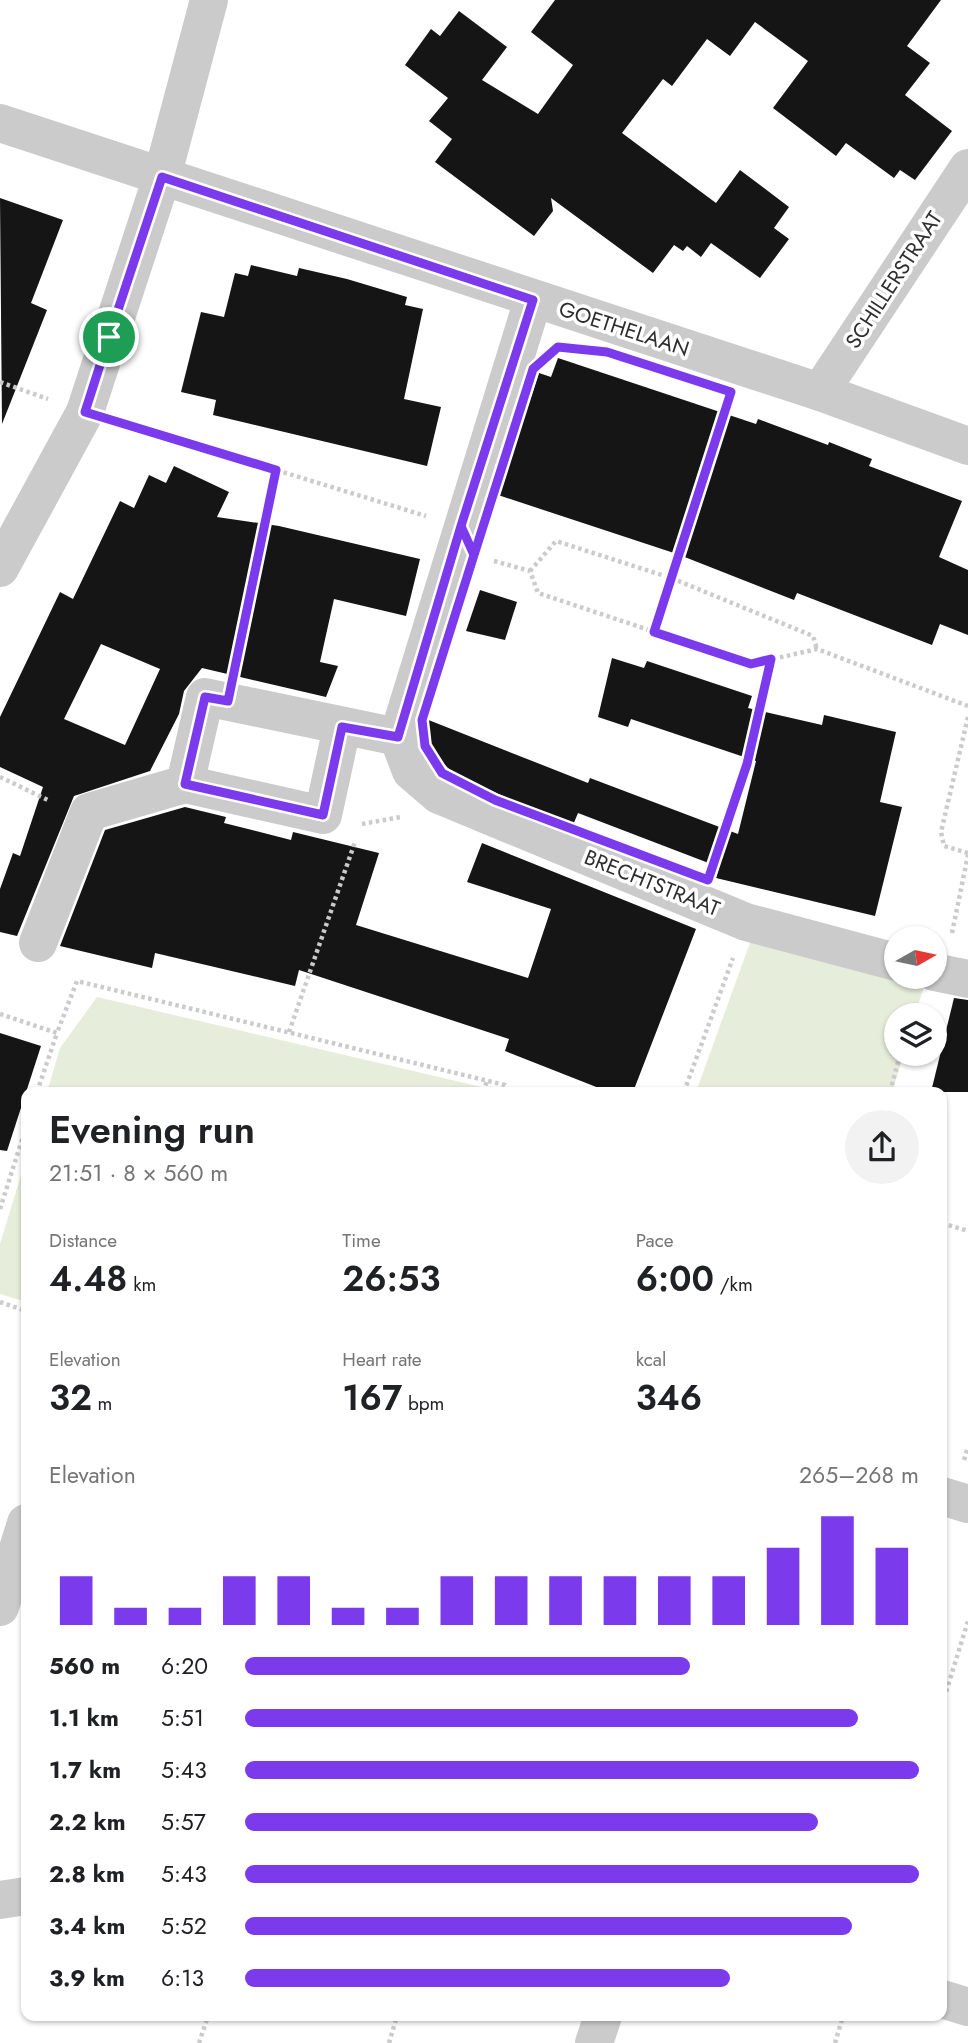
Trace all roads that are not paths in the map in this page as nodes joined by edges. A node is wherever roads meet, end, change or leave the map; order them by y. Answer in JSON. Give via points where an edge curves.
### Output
{"nodes":[{"id":1,"x":209,"y":0,"type":"edge"},
{"id":2,"x":0,"y":123,"type":"edge"},
{"id":3,"x":968,"y":168,"type":"edge"},
{"id":4,"x":162,"y":177,"type":"junction"},
{"id":5,"x":533,"y":300,"type":"junction"},
{"id":6,"x":820,"y":392,"type":"junction"},
{"id":7,"x":968,"y":446,"type":"edge"},
{"id":8,"x":0,"y":568,"type":"edge"},
{"id":9,"x":342,"y":727,"type":"junction"},
{"id":10,"x":398,"y":737,"type":"junction"},
{"id":11,"x":185,"y":784,"type":"junction"},
{"id":12,"x":38,"y":943,"type":"dead end"},
{"id":13,"x":884,"y":959,"type":"edge"},
{"id":14,"x":947,"y":1498,"type":"edge"},
{"id":15,"x":968,"y":1504,"type":"edge"},
{"id":16,"x":21,"y":1539,"type":"edge"},
{"id":17,"x":0,"y":1607,"type":"edge"},
{"id":18,"x":21,"y":1897,"type":"edge"},
{"id":19,"x":0,"y":1900,"type":"edge"},
{"id":20,"x":947,"y":2000,"type":"edge"},
{"id":21,"x":968,"y":2007,"type":"edge"},
{"id":22,"x":601,"y":2021,"type":"edge"},
{"id":23,"x":594,"y":2043,"type":"edge"}],
"edges":[{"from":1,"to":4,"type":"street"},
{"from":2,"to":4,"type":"street","name":"GOETHELAAN"},
{"from":3,"to":6,"type":"street","name":"SCHILLERSTRAAT"},
{"from":4,"to":5,"type":"street","name":"GOETHELAAN"},
{"from":4,"to":8,"type":"street","via":[[85,412]]},
{"from":5,"to":6,"type":"street","name":"GOETHELAAN"},
{"from":5,"to":10,"type":"street"},
{"from":6,"to":7,"type":"street","name":"GOETHELAAN"},
{"from":9,"to":10,"type":"street"},
{"from":9,"to":11,"type":"street","via":[[205,697]]},
{"from":9,"to":11,"type":"street","via":[[323,815]]},
{"from":10,"to":13,"type":"street","name":"BRECHTSTRAAT","via":[[411,771],[439,796],[746,922]]},
{"from":11,"to":12,"type":"street","via":[[89,812]]},
{"from":14,"to":15,"type":"street"},
{"from":16,"to":17,"type":"street"},
{"from":18,"to":19,"type":"street"},
{"from":20,"to":21,"type":"street"},
{"from":22,"to":23,"type":"street"}]}
